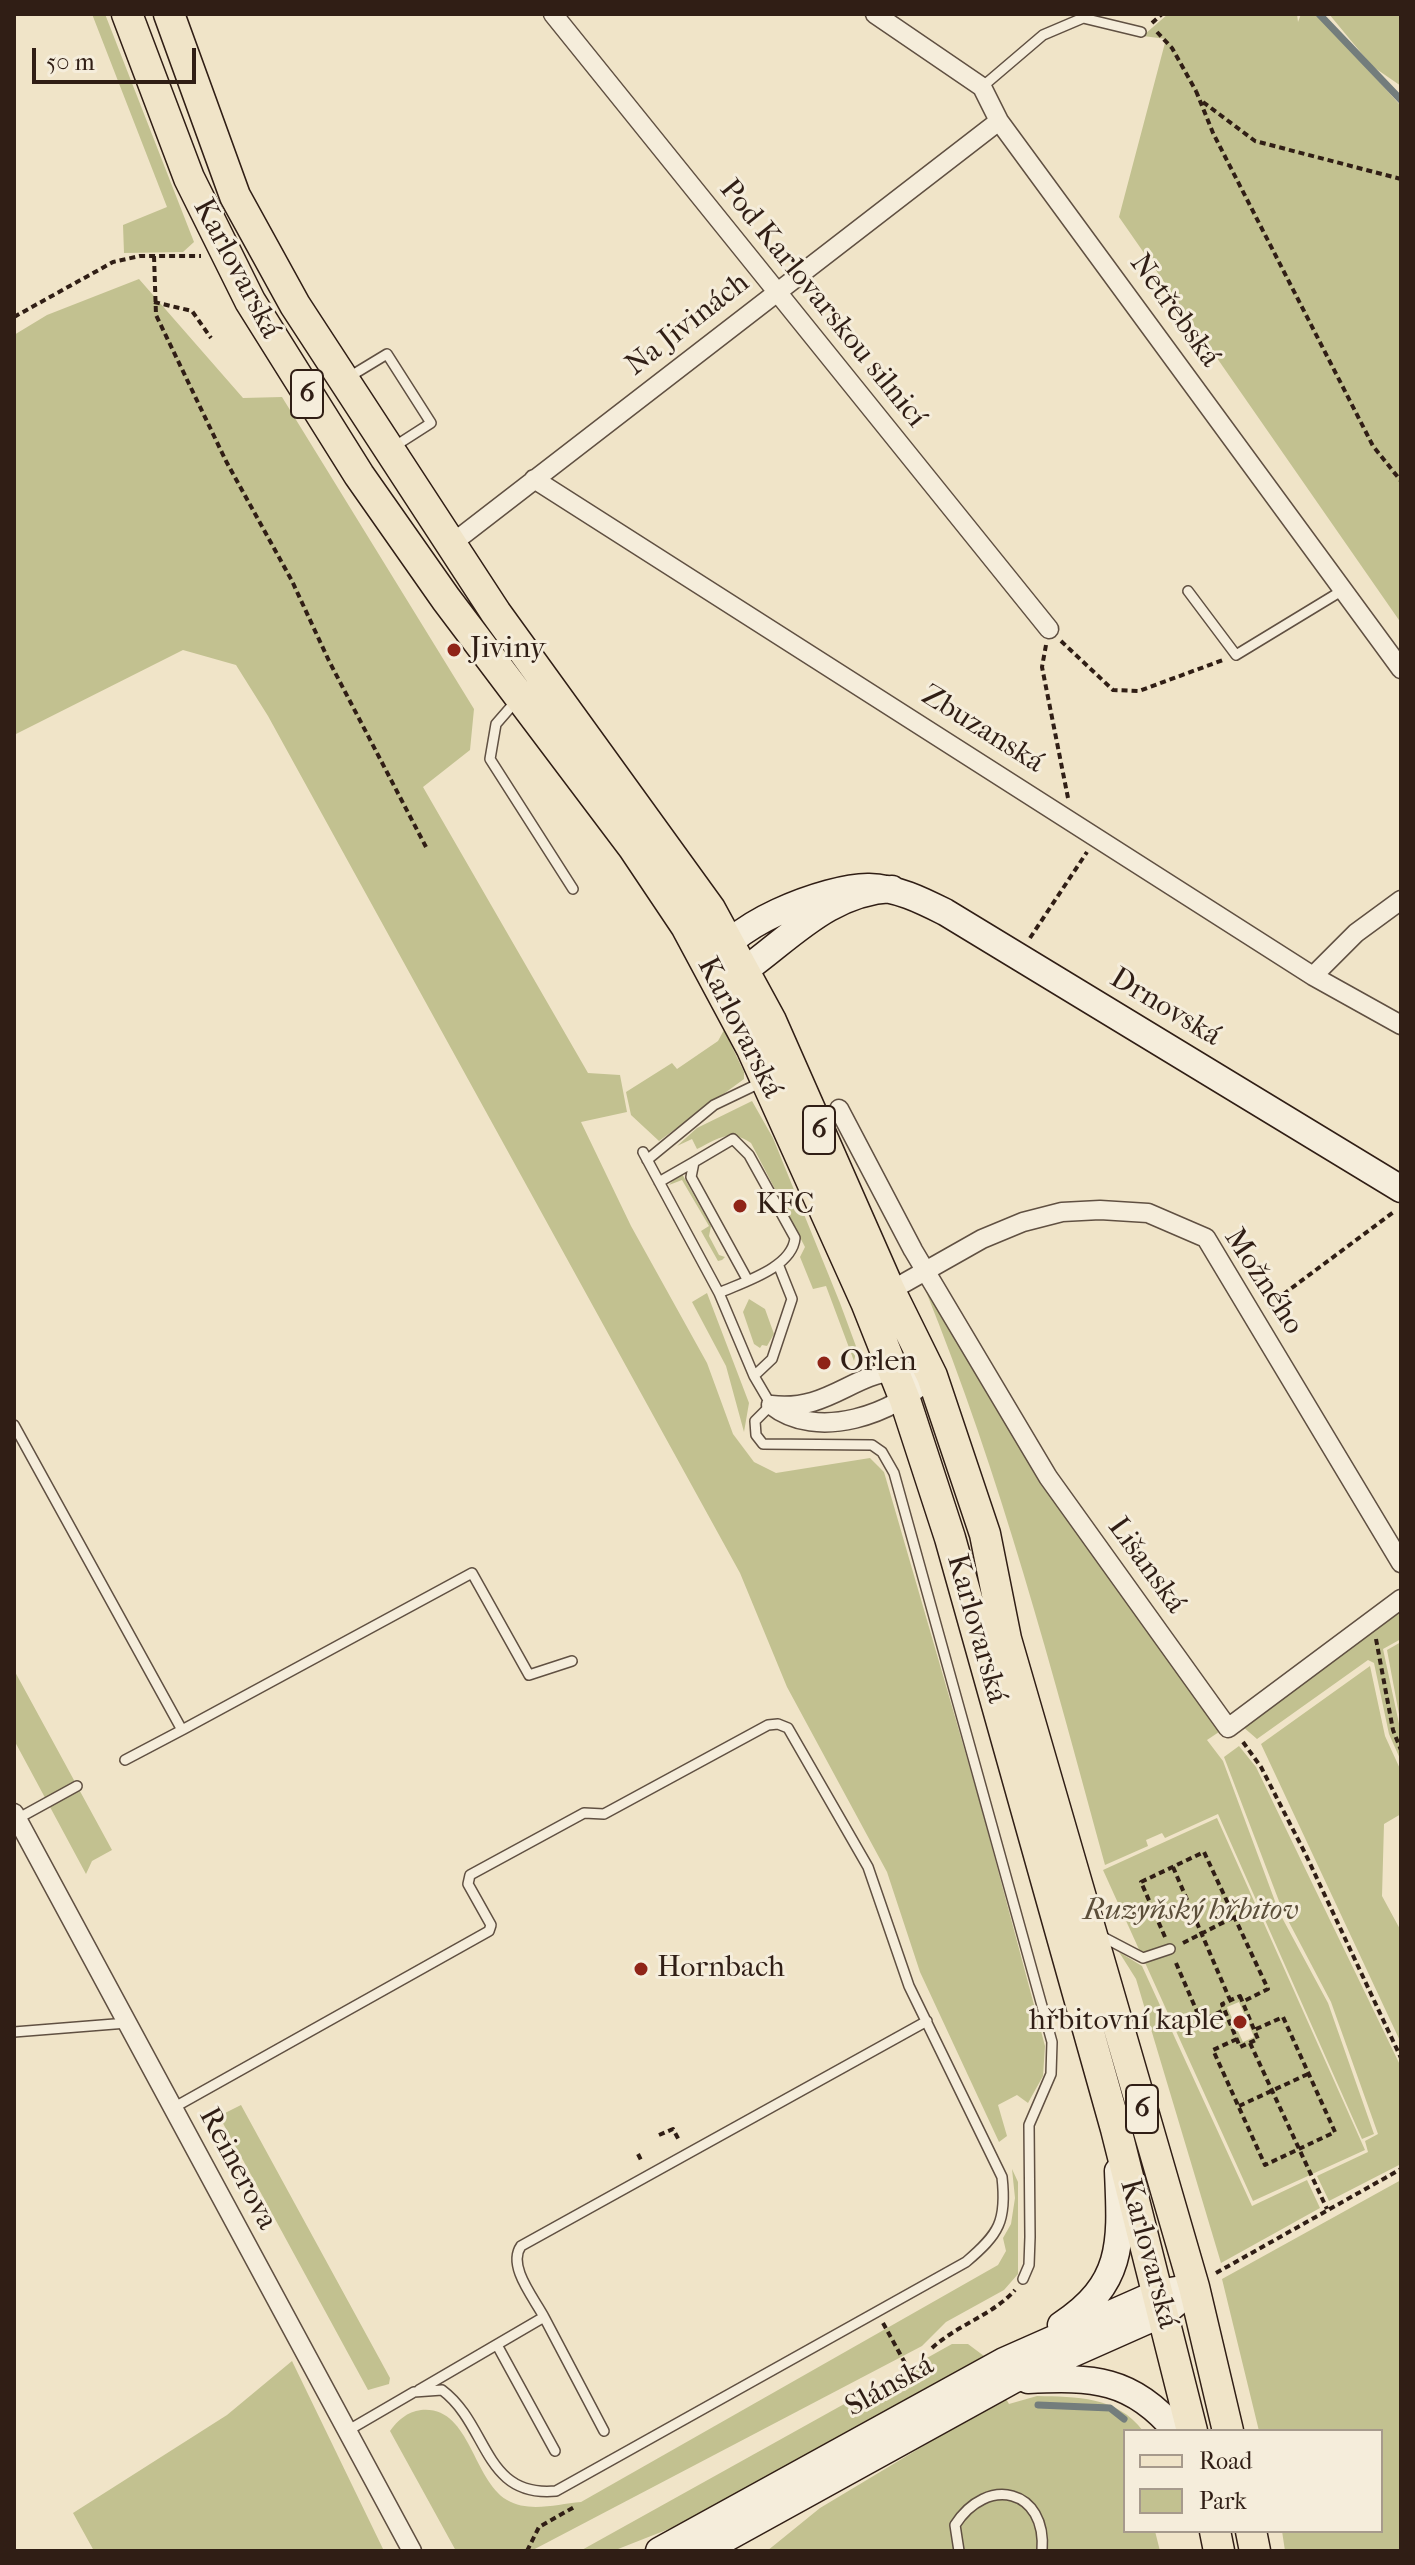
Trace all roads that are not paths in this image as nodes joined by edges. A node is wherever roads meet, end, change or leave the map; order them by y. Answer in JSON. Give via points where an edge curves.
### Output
{"nodes":[{"id":1,"x":127,"y":14,"type":"edge"},
{"id":2,"x":169,"y":14,"type":"edge"},
{"id":3,"x":553,"y":14,"type":"edge"},
{"id":4,"x":875,"y":14,"type":"edge"},
{"id":5,"x":1141,"y":32,"type":"dead end"},
{"id":6,"x":982,"y":87,"type":"junction"},
{"id":7,"x":999,"y":121,"type":"junction"},
{"id":8,"x":776,"y":292,"type":"junction"},
{"id":9,"x":342,"y":381,"type":"junction"},
{"id":10,"x":388,"y":451,"type":"junction"},
{"id":11,"x":534,"y":479,"type":"junction"},
{"id":12,"x":450,"y":545,"type":"junction"},
{"id":13,"x":1343,"y":590,"type":"junction"},
{"id":14,"x":1188,"y":591,"type":"dead end"},
{"id":15,"x":1049,"y":629,"type":"road end"},
{"id":16,"x":1401,"y":669,"type":"edge"},
{"id":17,"x":520,"y":698,"type":"junction"},
{"id":18,"x":573,"y":889,"type":"dead end"},
{"id":19,"x":892,"y":889,"type":"junction"},
{"id":20,"x":1401,"y":900,"type":"edge"},
{"id":21,"x":729,"y":941,"type":"junction"},
{"id":22,"x":745,"y":970,"type":"junction"},
{"id":23,"x":712,"y":971,"type":"junction"},
{"id":24,"x":1313,"y":976,"type":"junction"},
{"id":25,"x":1401,"y":1025,"type":"edge"},
{"id":26,"x":766,"y":1080,"type":"junction"},
{"id":27,"x":839,"y":1109,"type":"dead end"},
{"id":28,"x":694,"y":1162,"type":"junction"},
{"id":29,"x":659,"y":1182,"type":"junction"},
{"id":30,"x":1399,"y":1199,"type":"edge"},
{"id":31,"x":778,"y":1264,"type":"junction"},
{"id":32,"x":926,"y":1271,"type":"junction"},
{"id":33,"x":747,"y":1279,"type":"junction"},
{"id":34,"x":890,"y":1291,"type":"junction"},
{"id":35,"x":719,"y":1293,"type":"junction"},
{"id":36,"x":893,"y":1371,"type":"junction"},
{"id":37,"x":754,"y":1376,"type":"junction"},
{"id":38,"x":932,"y":1376,"type":"junction"},
{"id":39,"x":905,"y":1400,"type":"junction"},
{"id":40,"x":771,"y":1405,"type":"junction"},
{"id":41,"x":14,"y":1425,"type":"edge"},
{"id":42,"x":1401,"y":1563,"type":"edge"},
{"id":43,"x":1401,"y":1599,"type":"edge"},
{"id":44,"x":572,"y":1661,"type":"dead end"},
{"id":45,"x":182,"y":1730,"type":"junction"},
{"id":46,"x":125,"y":1760,"type":"dead end"},
{"id":47,"x":77,"y":1786,"type":"dead end"},
{"id":48,"x":16,"y":1816,"type":"edge"},
{"id":49,"x":1091,"y":1931,"type":"junction"},
{"id":50,"x":1170,"y":1949,"type":"road end"},
{"id":51,"x":927,"y":2021,"type":"junction"},
{"id":52,"x":127,"y":2023,"type":"junction"},
{"id":53,"x":14,"y":2032,"type":"edge"},
{"id":54,"x":173,"y":2108,"type":"junction"},
{"id":55,"x":1116,"y":2129,"type":"junction"},
{"id":56,"x":1023,"y":2279,"type":"road end"},
{"id":57,"x":1205,"y":2280,"type":"junction"},
{"id":58,"x":1161,"y":2303,"type":"junction"},
{"id":59,"x":544,"y":2317,"type":"junction"},
{"id":60,"x":497,"y":2345,"type":"junction"},
{"id":61,"x":1008,"y":2371,"type":"junction"},
{"id":62,"x":414,"y":2392,"type":"junction"},
{"id":63,"x":1174,"y":2429,"type":"edge"},
{"id":64,"x":1192,"y":2429,"type":"edge"},
{"id":65,"x":1228,"y":2429,"type":"edge"},
{"id":66,"x":347,"y":2431,"type":"junction"},
{"id":67,"x":604,"y":2431,"type":"dead end"},
{"id":68,"x":555,"y":2451,"type":"dead end"},
{"id":69,"x":412,"y":2551,"type":"edge"},
{"id":70,"x":659,"y":2551,"type":"edge"},
{"id":71,"x":703,"y":2551,"type":"edge"},
{"id":72,"x":959,"y":2551,"type":"edge"},
{"id":73,"x":1042,"y":2551,"type":"edge"}],
"edges":[{"from":1,"to":17,"type":"main road","name":"Karlovarská","number":"6","via":[[189,178],[270,336],[359,475]]},
{"from":2,"to":9,"type":"main road","name":"Karlovarská","number":"6","via":[[235,196]]},
{"from":3,"to":8,"type":"street","name":"Pod Karlovarskou silnicí"},
{"from":4,"to":6,"type":"street","name":"Netřebská"},
{"from":5,"to":6,"type":"lane","via":[[1083,18],[1043,35]]},
{"from":6,"to":7,"type":"street","name":"Netřebská"},
{"from":7,"to":8,"type":"street","name":"Na Jivinách"},
{"from":7,"to":13,"type":"street","name":"Netřebská"},
{"from":8,"to":11,"type":"street","name":"Na Jivinách"},
{"from":8,"to":15,"type":"street","name":"Pod Karlovarskou silnicí"},
{"from":9,"to":10,"type":"main road","name":"Karlovarská","number":"6"},
{"from":9,"to":10,"type":"lane","via":[[387,354],[431,423]]},
{"from":10,"to":12,"type":"main road","name":"Karlovarská","number":"6"},
{"from":11,"to":12,"type":"street","name":"Na Jivinách"},
{"from":11,"to":24,"type":"street","name":"Zbuzanská"},
{"from":12,"to":21,"type":"main road","name":"Karlovarská","number":"6","via":[[663,840]]},
{"from":13,"to":14,"type":"lane","via":[[1236,655]]},
{"from":13,"to":16,"type":"street","name":"Netřebská"},
{"from":17,"to":18,"type":"lane","via":[[496,724],[490,759]]},
{"from":17,"to":23,"type":"main road","name":"Karlovarská","number":"6","via":[[633,847]]},
{"from":19,"to":21,"type":"main road","name":"Drnovská","via":[[831,892],[767,918]]},
{"from":19,"to":22,"type":"main road","via":[[859,892],[837,902]]},
{"from":19,"to":30,"type":"main road","name":"Drnovská","via":[[945,912]]},
{"from":20,"to":24,"type":"street","via":[[1356,933]]},
{"from":21,"to":22,"type":"main road","name":"Karlovarská","number":"6"},
{"from":21,"to":23,"type":"main road","via":[[716,954]]},
{"from":22,"to":23,"type":"main road","via":[[727,975]]},
{"from":22,"to":34,"type":"main road","name":"Karlovarská","number":"6"},
{"from":23,"to":26,"type":"main road","name":"Karlovarská","number":"6"},
{"from":24,"to":25,"type":"street","name":"Zbuzanská"},
{"from":26,"to":29,"type":"lane","via":[[714,1105],[645,1156]]},
{"from":26,"to":36,"type":"main road","name":"Karlovarská","number":"6"},
{"from":27,"to":32,"type":"street","name":"Lišanská"},
{"from":28,"to":29,"type":"lane"},
{"from":28,"to":31,"type":"lane","via":[[733,1139],[742,1145],[795,1238],[794,1249]]},
{"from":28,"to":33,"type":"lane","via":[[691,1177]]},
{"from":29,"to":35,"type":"lane"},
{"from":31,"to":33,"type":"lane"},
{"from":31,"to":37,"type":"lane","via":[[792,1299],[772,1359]]},
{"from":32,"to":34,"type":"street","name":"Možného"},
{"from":32,"to":42,"type":"street","name":"Možného","via":[[1023,1222],[1062,1212],[1148,1213],[1206,1238]]},
{"from":32,"to":43,"type":"street","name":"Lišanská","via":[[1048,1477],[1228,1728]]},
{"from":33,"to":35,"type":"lane"},
{"from":34,"to":38,"type":"main road","name":"Karlovarská","number":"6"},
{"from":35,"to":37,"type":"lane"},
{"from":36,"to":38,"type":"street"},
{"from":36,"to":39,"type":"main road","name":"Karlovarská","number":"6"},
{"from":36,"to":40,"type":"street","via":[[822,1400]]},
{"from":37,"to":40,"type":"lane"},
{"from":38,"to":39,"type":"street"},
{"from":38,"to":49,"type":"main road","name":"Karlovarská","number":"6","via":[[985,1534],[1006,1639]]},
{"from":39,"to":40,"type":"street","via":[[821,1423],[797,1421]]},
{"from":39,"to":55,"type":"main road","name":"Karlovarská","number":"6","via":[[950,1538]]},
{"from":40,"to":56,"type":"lane","via":[[755,1421],[763,1444],[872,1445],[882,1452],[898,1488],[1052,2042],[1051,2074],[1029,2125],[1029,2265]]},
{"from":41,"to":45,"type":"lane"},
{"from":44,"to":45,"type":"lane","via":[[529,1675],[472,1573]]},
{"from":45,"to":46,"type":"lane"},
{"from":47,"to":48,"type":"lane"},
{"from":48,"to":52,"type":"street","name":"Reinerova"},
{"from":49,"to":50,"type":"lane","via":[[1143,1958]]},
{"from":49,"to":57,"type":"main road","name":"Karlovarská","number":"6"},
{"from":51,"to":54,"type":"lane","via":[[909,1986],[868,1867],[788,1728],[768,1725],[604,1814],[584,1813],[470,1875],[468,1884],[491,1925],[489,1931]]},
{"from":51,"to":59,"type":"lane","via":[[521,2246],[516,2266]]},
{"from":51,"to":62,"type":"lane","via":[[1002,2177],[1005,2209],[994,2238],[966,2262],[556,2491],[511,2484],[498,2471],[460,2403],[442,2390]]},
{"from":52,"to":53,"type":"lane"},
{"from":52,"to":54,"type":"street","name":"Reinerova"},
{"from":54,"to":66,"type":"street","name":"Reinerova"},
{"from":55,"to":58,"type":"main road","name":"Karlovarská","number":"6"},
{"from":55,"to":61,"type":"main road","via":[[1121,2230],[1107,2282]]},
{"from":57,"to":58,"type":"main road","name":"Slánská"},
{"from":57,"to":65,"type":"main road","name":"Karlovarská","number":"6"},
{"from":58,"to":61,"type":"main road","name":"Slánská"},
{"from":58,"to":64,"type":"main road","name":"Karlovarská","number":"6"},
{"from":59,"to":60,"type":"lane"},
{"from":59,"to":67,"type":"lane"},
{"from":60,"to":62,"type":"lane"},
{"from":60,"to":68,"type":"lane"},
{"from":61,"to":63,"type":"main road","via":[[1108,2382],[1139,2396]]},
{"from":61,"to":70,"type":"main road","name":"Slánská"},
{"from":61,"to":71,"type":"main road","name":"Slánská"},
{"from":62,"to":66,"type":"lane"},
{"from":66,"to":69,"type":"street","name":"Reinerova"},
{"from":72,"to":73,"type":"lane","via":[[955,2525],[966,2508],[1001,2493],[1022,2499],[1032,2510],[1040,2525]]}]}
